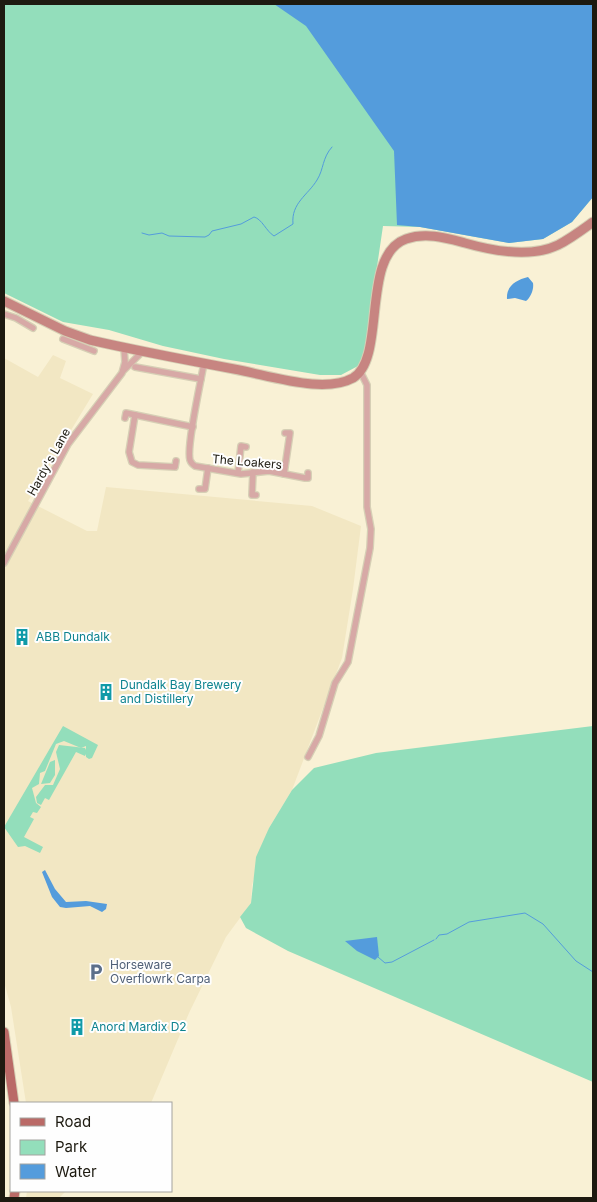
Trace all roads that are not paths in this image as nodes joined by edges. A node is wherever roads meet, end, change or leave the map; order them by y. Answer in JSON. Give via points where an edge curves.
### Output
{"nodes":[{"id":1,"x":593,"y":222,"type":"edge"},
{"id":2,"x":4,"y":301,"type":"edge"},
{"id":3,"x":4,"y":314,"type":"edge"},
{"id":4,"x":33,"y":328,"type":"dead end"},
{"id":5,"x":86,"y":338,"type":"junction"},
{"id":6,"x":63,"y":339,"type":"dead end"},
{"id":7,"x":81,"y":347,"type":"junction"},
{"id":8,"x":124,"y":348,"type":"junction"},
{"id":9,"x":94,"y":351,"type":"dead end"},
{"id":10,"x":142,"y":352,"type":"junction"},
{"id":11,"x":204,"y":363,"type":"junction"},
{"id":12,"x":135,"y":367,"type":"dead end"},
{"id":13,"x":360,"y":371,"type":"junction"},
{"id":14,"x":122,"y":373,"type":"junction"},
{"id":15,"x":202,"y":379,"type":"junction"},
{"id":16,"x":135,"y":415,"type":"junction"},
{"id":17,"x":125,"y":418,"type":"dead end"},
{"id":18,"x":194,"y":427,"type":"junction"},
{"id":19,"x":285,"y":433,"type":"dead end"},
{"id":20,"x":246,"y":447,"type":"dead end"},
{"id":21,"x":176,"y":461,"type":"dead end"},
{"id":22,"x":208,"y":468,"type":"junction"},
{"id":23,"x":253,"y":472,"type":"junction"},
{"id":24,"x":238,"y":473,"type":"junction"},
{"id":25,"x":308,"y":473,"type":"dead end"},
{"id":26,"x":284,"y":474,"type":"junction"},
{"id":27,"x":199,"y":489,"type":"dead end"},
{"id":28,"x":256,"y":495,"type":"dead end"},
{"id":29,"x":4,"y":563,"type":"edge"},
{"id":30,"x":308,"y":757,"type":"dead end"},
{"id":31,"x":4,"y":1032,"type":"edge"},
{"id":32,"x":14,"y":1102,"type":"edge"}],
"edges":[{"from":1,"to":13,"type":"main road","via":[[558,245],[538,250],[500,250],[431,236],[417,236],[398,243],[390,251],[382,271],[367,357]]},
{"from":2,"to":5,"type":"main road"},
{"from":3,"to":4,"type":"street"},
{"from":5,"to":7,"type":"street"},
{"from":5,"to":8,"type":"main road"},
{"from":6,"to":7,"type":"street"},
{"from":7,"to":9,"type":"street"},
{"from":8,"to":10,"type":"main road"},
{"from":8,"to":14,"type":"street"},
{"from":10,"to":11,"type":"main road"},
{"from":10,"to":14,"type":"street","name":"Hardy's Lane"},
{"from":11,"to":13,"type":"main road","via":[[313,384],[346,380]]},
{"from":11,"to":15,"type":"street","name":"The Loakers"},
{"from":12,"to":15,"type":"street"},
{"from":13,"to":30,"type":"street","via":[[367,385],[370,548],[348,662],[335,683],[319,736]]},
{"from":14,"to":29,"type":"street","name":"Hardy's Lane","via":[[68,444]]},
{"from":15,"to":18,"type":"street","name":"The Loakers"},
{"from":16,"to":17,"type":"street","via":[[126,414]]},
{"from":16,"to":18,"type":"street"},
{"from":16,"to":21,"type":"street","via":[[130,452],[132,462],[175,466]]},
{"from":18,"to":22,"type":"street","name":"The Loakers","via":[[190,460],[195,466]]},
{"from":19,"to":26,"type":"street","via":[[290,433]]},
{"from":20,"to":24,"type":"street","via":[[241,446]]},
{"from":22,"to":24,"type":"street","name":"The Loakers"},
{"from":22,"to":27,"type":"street","via":[[205,489]]},
{"from":23,"to":24,"type":"street","name":"The Loakers"},
{"from":23,"to":26,"type":"street","name":"The Loakers"},
{"from":23,"to":28,"type":"street","via":[[252,495]]},
{"from":25,"to":26,"type":"street","name":"The Loakers","via":[[308,478]]},
{"from":31,"to":32,"type":"main road"}]}
